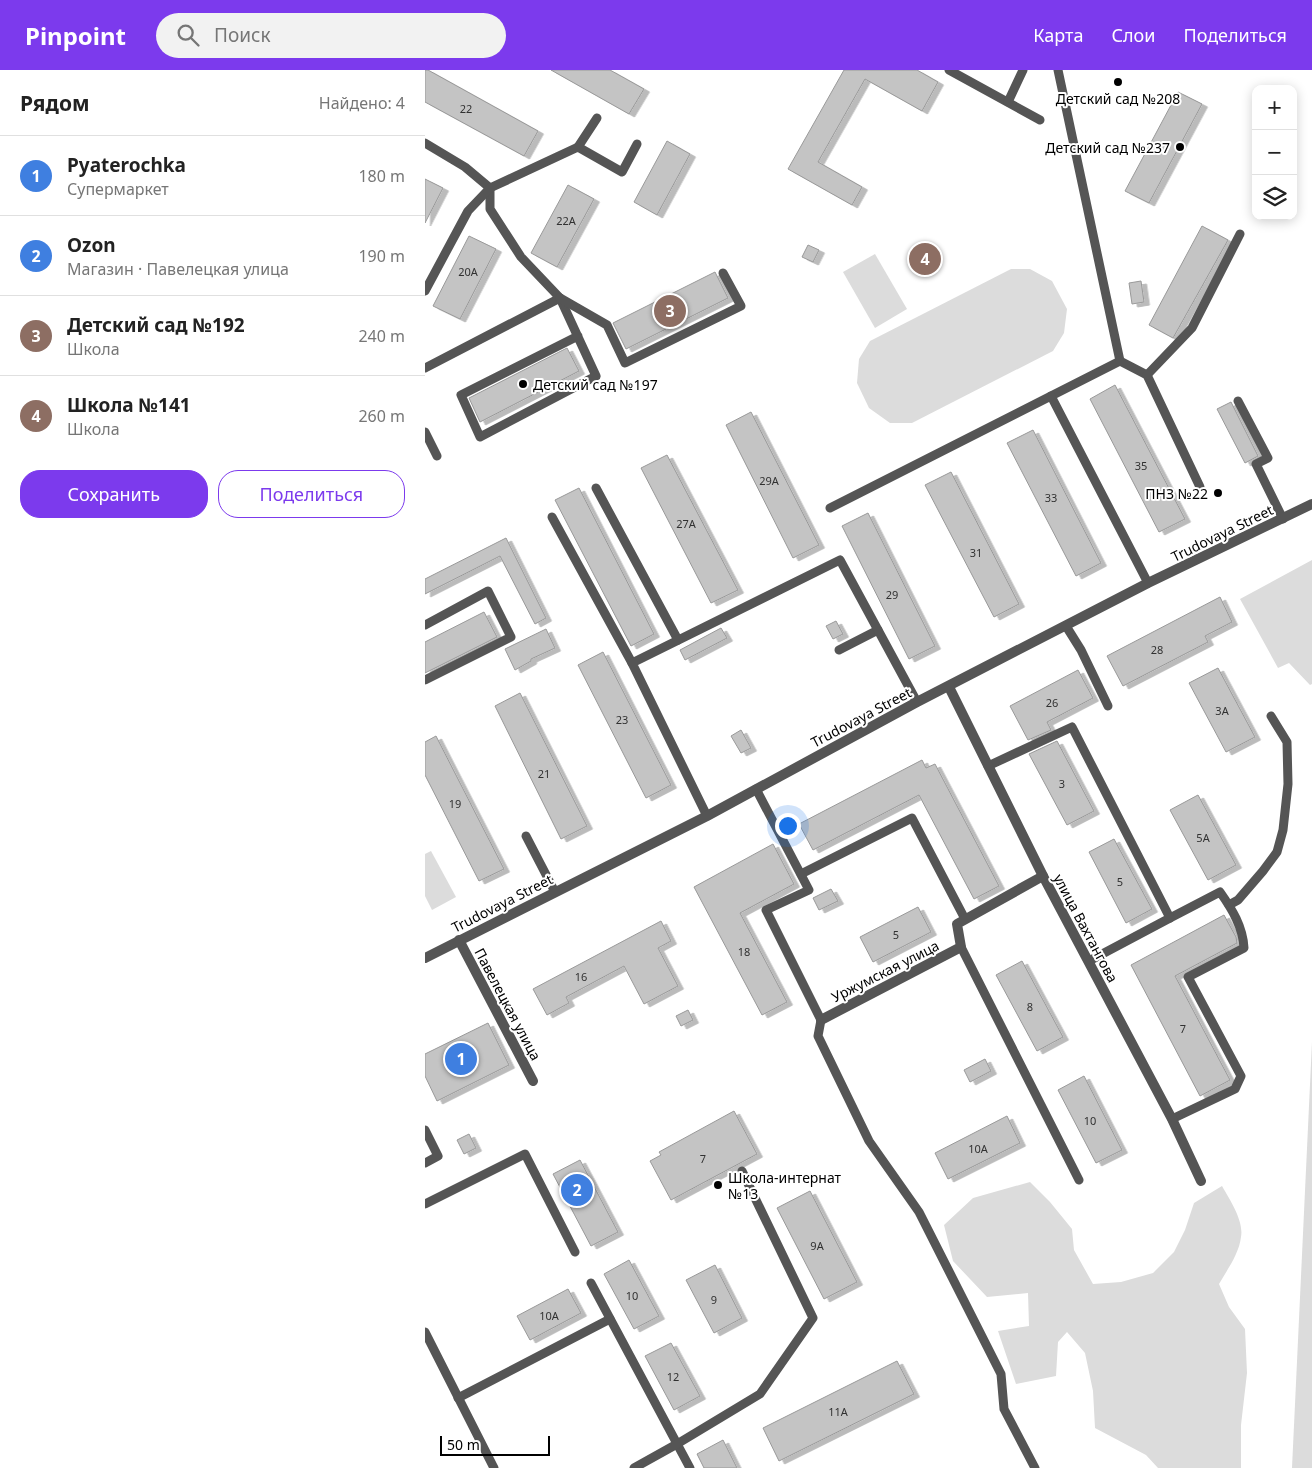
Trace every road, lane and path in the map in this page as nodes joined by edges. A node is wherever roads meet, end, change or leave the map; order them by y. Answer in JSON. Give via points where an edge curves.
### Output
{"nodes":[{"id":1,"x":949,"y":70,"type":"edge"},
{"id":2,"x":1023,"y":70,"type":"edge"},
{"id":3,"x":1059,"y":70,"type":"edge"},
{"id":4,"x":1008,"y":102,"type":"junction"},
{"id":5,"x":597,"y":118,"type":"dead end"},
{"id":6,"x":1040,"y":120,"type":"dead end"},
{"id":7,"x":425,"y":143,"type":"edge"},
{"id":8,"x":637,"y":144,"type":"dead end"},
{"id":9,"x":578,"y":147,"type":"junction"},
{"id":10,"x":491,"y":188,"type":"junction"},
{"id":11,"x":1240,"y":234,"type":"dead end"},
{"id":12,"x":723,"y":273,"type":"dead end"},
{"id":13,"x":425,"y":291,"type":"edge"},
{"id":14,"x":560,"y":298,"type":"junction"},
{"id":15,"x":577,"y":336,"type":"junction"},
{"id":16,"x":1120,"y":361,"type":"junction"},
{"id":17,"x":425,"y":368,"type":"edge"},
{"id":18,"x":1147,"y":375,"type":"junction"},
{"id":19,"x":1051,"y":396,"type":"junction"},
{"id":20,"x":1238,"y":402,"type":"dead end"},
{"id":21,"x":425,"y":432,"type":"edge"},
{"id":22,"x":437,"y":456,"type":"dead end"},
{"id":23,"x":1200,"y":487,"type":"dead end"},
{"id":24,"x":596,"y":488,"type":"dead end"},
{"id":25,"x":1312,"y":504,"type":"edge"},
{"id":26,"x":830,"y":508,"type":"dead end"},
{"id":27,"x":552,"y":517,"type":"dead end"},
{"id":28,"x":1283,"y":519,"type":"junction"},
{"id":29,"x":1148,"y":583,"type":"junction"},
{"id":30,"x":425,"y":625,"type":"edge"},
{"id":31,"x":1066,"y":626,"type":"junction"},
{"id":32,"x":878,"y":630,"type":"junction"},
{"id":33,"x":677,"y":640,"type":"junction"},
{"id":34,"x":839,"y":650,"type":"dead end"},
{"id":35,"x":632,"y":663,"type":"junction"},
{"id":36,"x":425,"y":680,"type":"edge"},
{"id":37,"x":949,"y":687,"type":"junction"},
{"id":38,"x":917,"y":702,"type":"junction"},
{"id":39,"x":1108,"y":706,"type":"dead end"},
{"id":40,"x":1271,"y":716,"type":"dead end"},
{"id":41,"x":989,"y":766,"type":"junction"},
{"id":42,"x":756,"y":789,"type":"junction"},
{"id":43,"x":707,"y":816,"type":"junction"},
{"id":44,"x":525,"y":836,"type":"dead end"},
{"id":45,"x":801,"y":874,"type":"junction"},
{"id":46,"x":1043,"y":876,"type":"junction"},
{"id":47,"x":555,"y":892,"type":"junction"},
{"id":48,"x":1229,"y":905,"type":"junction"},
{"id":49,"x":1170,"y":918,"type":"junction"},
{"id":50,"x":965,"y":919,"type":"junction"},
{"id":51,"x":459,"y":940,"type":"junction"},
{"id":52,"x":961,"y":947,"type":"junction"},
{"id":53,"x":425,"y":958,"type":"edge"},
{"id":54,"x":1089,"y":961,"type":"junction"},
{"id":55,"x":821,"y":1020,"type":"junction"},
{"id":56,"x":533,"y":1081,"type":"dead end"},
{"id":57,"x":1172,"y":1119,"type":"junction"},
{"id":58,"x":425,"y":1130,"type":"edge"},
{"id":59,"x":425,"y":1163,"type":"edge"},
{"id":60,"x":742,"y":1171,"type":"dead end"},
{"id":61,"x":1079,"y":1180,"type":"dead end"},
{"id":62,"x":1201,"y":1181,"type":"dead end"},
{"id":63,"x":425,"y":1204,"type":"edge"},
{"id":64,"x":575,"y":1252,"type":"dead end"},
{"id":65,"x":591,"y":1283,"type":"dead end"},
{"id":66,"x":610,"y":1319,"type":"junction"},
{"id":67,"x":425,"y":1332,"type":"edge"},
{"id":68,"x":458,"y":1398,"type":"junction"},
{"id":69,"x":677,"y":1444,"type":"junction"},
{"id":70,"x":494,"y":1468,"type":"edge"},
{"id":71,"x":634,"y":1468,"type":"edge"},
{"id":72,"x":690,"y":1468,"type":"edge"},
{"id":73,"x":1035,"y":1468,"type":"edge"}],
"edges":[{"from":1,"to":4,"type":"lane"},
{"from":2,"to":4,"type":"lane"},
{"from":3,"to":16,"type":"lane"},
{"from":4,"to":6,"type":"lane"},
{"from":5,"to":9,"type":"lane"},
{"from":7,"to":10,"type":"lane","via":[[465,167]]},
{"from":8,"to":9,"type":"lane","via":[[622,172]]},
{"from":9,"to":10,"type":"lane"},
{"from":10,"to":13,"type":"lane","via":[[468,212]]},
{"from":10,"to":14,"type":"lane","via":[[490,209],[521,257]]},
{"from":11,"to":18,"type":"lane","via":[[1192,328]]},
{"from":12,"to":14,"type":"lane","via":[[741,306],[625,363],[607,326]]},
{"from":14,"to":15,"type":"lane"},
{"from":14,"to":17,"type":"lane"},
{"from":15,"to":15,"type":"lane","via":[[596,376],[480,437],[461,395]]},
{"from":16,"to":18,"type":"lane"},
{"from":16,"to":19,"type":"lane"},
{"from":18,"to":23,"type":"lane"},
{"from":19,"to":26,"type":"lane"},
{"from":19,"to":29,"type":"lane"},
{"from":20,"to":28,"type":"lane","via":[[1267,458],[1256,464]]},
{"from":21,"to":22,"type":"lane"},
{"from":24,"to":33,"type":"lane"},
{"from":25,"to":28,"type":"street","name":"Trudovaya Street"},
{"from":27,"to":35,"type":"lane"},
{"from":28,"to":29,"type":"street","name":"Trudovaya Street"},
{"from":29,"to":31,"type":"street","name":"Trudovaya Street"},
{"from":30,"to":36,"type":"lane","via":[[488,591],[511,637]]},
{"from":31,"to":37,"type":"street","name":"Trudovaya Street"},
{"from":31,"to":39,"type":"lane"},
{"from":32,"to":33,"type":"lane","via":[[840,560]]},
{"from":32,"to":34,"type":"lane"},
{"from":32,"to":38,"type":"lane"},
{"from":33,"to":35,"type":"lane"},
{"from":35,"to":43,"type":"lane"},
{"from":37,"to":38,"type":"street","name":"Trudovaya Street"},
{"from":37,"to":41,"type":"street","name":"улица Вахтангова"},
{"from":38,"to":42,"type":"street","name":"Trudovaya Street"},
{"from":40,"to":48,"type":"lane","via":[[1287,742],[1288,784],[1283,830],[1277,852],[1238,900]]},
{"from":41,"to":46,"type":"street","name":"улица Вахтангова"},
{"from":41,"to":49,"type":"lane","via":[[1072,727]]},
{"from":42,"to":43,"type":"street","name":"Trudovaya Street"},
{"from":42,"to":45,"type":"lane"},
{"from":43,"to":47,"type":"street","name":"Trudovaya Street"},
{"from":44,"to":47,"type":"lane"},
{"from":45,"to":50,"type":"lane","via":[[911,818]]},
{"from":45,"to":55,"type":"lane","via":[[809,890],[765,910]]},
{"from":46,"to":50,"type":"street"},
{"from":46,"to":54,"type":"street","name":"улица Вахтангова"},
{"from":47,"to":51,"type":"street","name":"Trudovaya Street"},
{"from":48,"to":49,"type":"lane","via":[[1220,892]]},
{"from":48,"to":57,"type":"lane","via":[[1243,934],[1244,948],[1188,978],[1241,1076],[1235,1089]]},
{"from":49,"to":54,"type":"lane"},
{"from":50,"to":52,"type":"street","name":"Уржумская улица","via":[[957,924]]},
{"from":51,"to":53,"type":"street","name":"Trudovaya Street"},
{"from":51,"to":56,"type":"street","name":"Павелецкая улица"},
{"from":52,"to":55,"type":"street","name":"Уржумская улица"},
{"from":52,"to":61,"type":"lane"},
{"from":54,"to":57,"type":"street","name":"улица Вахтангова"},
{"from":55,"to":73,"type":"lane","via":[[818,1036],[869,1141],[919,1212],[1001,1374],[1004,1409]]},
{"from":57,"to":62,"type":"street","name":"улица Вахтангова"},
{"from":58,"to":59,"type":"lane","via":[[438,1156]]},
{"from":60,"to":69,"type":"lane","via":[[813,1318],[760,1394]]},
{"from":63,"to":64,"type":"lane","via":[[525,1154]]},
{"from":65,"to":66,"type":"lane"},
{"from":66,"to":68,"type":"lane"},
{"from":66,"to":69,"type":"lane"},
{"from":67,"to":68,"type":"lane"},
{"from":68,"to":70,"type":"lane"},
{"from":69,"to":71,"type":"lane"},
{"from":69,"to":72,"type":"lane"}]}
